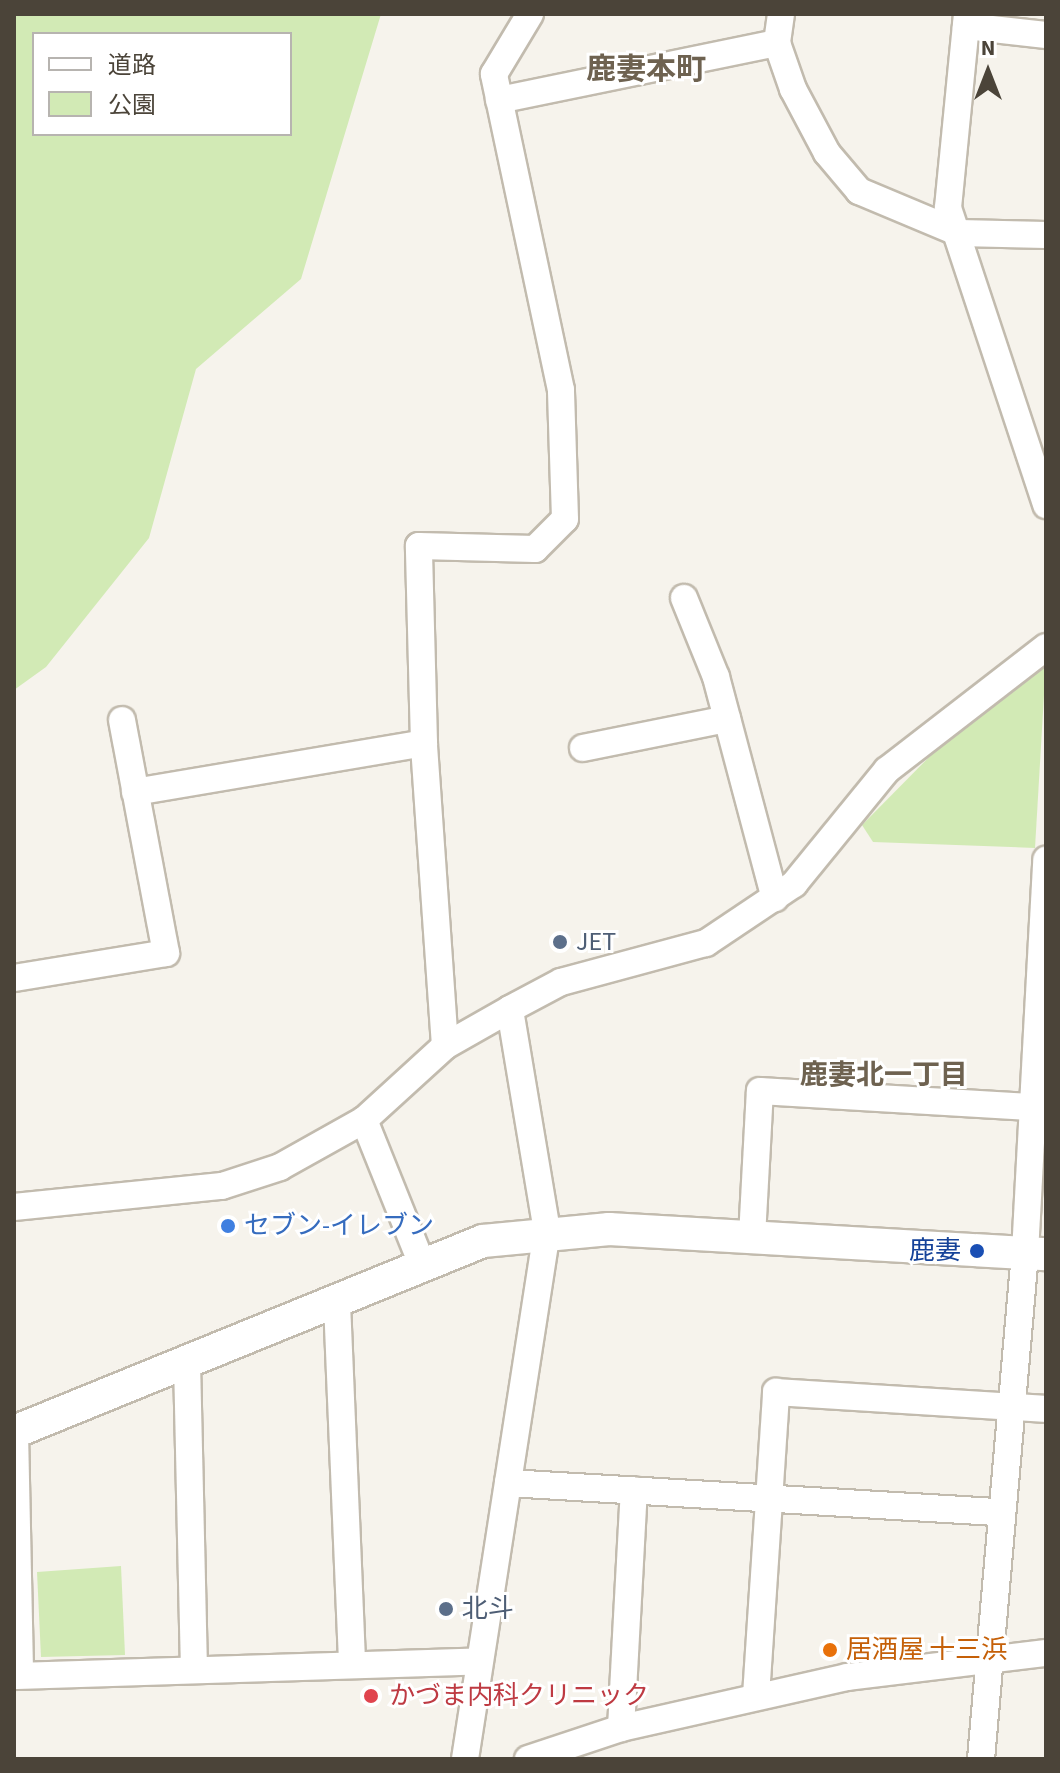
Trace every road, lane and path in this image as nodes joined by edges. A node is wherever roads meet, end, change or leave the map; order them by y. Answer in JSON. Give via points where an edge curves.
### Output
{"nodes":[{"id":1,"x":530,"y":14,"type":"edge"},
{"id":2,"x":781,"y":14,"type":"edge"},
{"id":3,"x":966,"y":20,"type":"edge"},
{"id":4,"x":1046,"y":35,"type":"edge"},
{"id":5,"x":777,"y":43,"type":"junction"},
{"id":6,"x":499,"y":100,"type":"junction"},
{"id":7,"x":959,"y":233,"type":"junction"},
{"id":8,"x":1046,"y":235,"type":"edge"},
{"id":9,"x":1046,"y":505,"type":"edge"},
{"id":10,"x":684,"y":598,"type":"dead end"},
{"id":11,"x":1046,"y":647,"type":"edge"},
{"id":12,"x":727,"y":719,"type":"junction"},
{"id":13,"x":122,"y":720,"type":"dead end"},
{"id":14,"x":424,"y":743,"type":"junction"},
{"id":15,"x":583,"y":748,"type":"dead end"},
{"id":16,"x":135,"y":792,"type":"junction"},
{"id":17,"x":1046,"y":860,"type":"edge"},
{"id":18,"x":775,"y":898,"type":"junction"},
{"id":19,"x":14,"y":978,"type":"edge"},
{"id":20,"x":510,"y":1009,"type":"junction"},
{"id":21,"x":445,"y":1046,"type":"junction"},
{"id":22,"x":1039,"y":1107,"type":"edge"},
{"id":23,"x":364,"y":1120,"type":"junction"},
{"id":24,"x":14,"y":1207,"type":"edge"},
{"id":25,"x":547,"y":1231,"type":"junction"},
{"id":26,"x":752,"y":1237,"type":"junction"},
{"id":27,"x":1036,"y":1254,"type":"edge"},
{"id":28,"x":423,"y":1267,"type":"junction"},
{"id":29,"x":337,"y":1303,"type":"junction"},
{"id":30,"x":187,"y":1362,"type":"junction"},
{"id":31,"x":1011,"y":1407,"type":"junction"},
{"id":32,"x":1046,"y":1409,"type":"edge"},
{"id":33,"x":14,"y":1432,"type":"edge"},
{"id":34,"x":508,"y":1483,"type":"junction"},
{"id":35,"x":634,"y":1490,"type":"junction"},
{"id":36,"x":768,"y":1498,"type":"junction"},
{"id":37,"x":1002,"y":1512,"type":"junction"},
{"id":38,"x":1046,"y":1653,"type":"edge"},
{"id":39,"x":985,"y":1659,"type":"junction"},
{"id":40,"x":352,"y":1661,"type":"junction"},
{"id":41,"x":479,"y":1661,"type":"junction"},
{"id":42,"x":194,"y":1668,"type":"junction"},
{"id":43,"x":17,"y":1676,"type":"edge"},
{"id":44,"x":756,"y":1696,"type":"junction"},
{"id":45,"x":621,"y":1728,"type":"junction"},
{"id":46,"x":465,"y":1759,"type":"edge"},
{"id":47,"x":528,"y":1759,"type":"edge"},
{"id":48,"x":981,"y":1759,"type":"edge"}],
"edges":[{"from":1,"to":6,"type":"street","via":[[494,74]]},
{"from":2,"to":5,"type":"street"},
{"from":3,"to":4,"type":"street"},
{"from":3,"to":7,"type":"street","via":[[948,208]]},
{"from":5,"to":6,"type":"street"},
{"from":5,"to":7,"type":"street","via":[[827,153],[859,191]]},
{"from":6,"to":14,"type":"street","via":[[561,390],[565,519],[535,549],[419,546]]},
{"from":7,"to":8,"type":"street"},
{"from":7,"to":9,"type":"street"},
{"from":10,"to":12,"type":"street"},
{"from":11,"to":18,"type":"street","via":[[887,770],[794,884]]},
{"from":12,"to":15,"type":"street"},
{"from":12,"to":18,"type":"street"},
{"from":13,"to":16,"type":"street"},
{"from":14,"to":16,"type":"street"},
{"from":14,"to":21,"type":"street"},
{"from":16,"to":19,"type":"street","via":[[166,953]]},
{"from":17,"to":22,"type":"street"},
{"from":18,"to":20,"type":"street","via":[[706,943],[561,982]]},
{"from":20,"to":21,"type":"street"},
{"from":20,"to":25,"type":"street"},
{"from":21,"to":23,"type":"street"},
{"from":22,"to":26,"type":"street","via":[[760,1091]]},
{"from":22,"to":27,"type":"street"},
{"from":23,"to":24,"type":"street","via":[[280,1167],[222,1186]]},
{"from":23,"to":28,"type":"street"},
{"from":25,"to":26,"type":"street"},
{"from":25,"to":28,"type":"street","via":[[483,1241]]},
{"from":25,"to":34,"type":"street"},
{"from":26,"to":27,"type":"street"},
{"from":27,"to":31,"type":"street"},
{"from":28,"to":29,"type":"street"},
{"from":29,"to":30,"type":"street"},
{"from":29,"to":40,"type":"street"},
{"from":30,"to":33,"type":"street"},
{"from":30,"to":42,"type":"street"},
{"from":31,"to":32,"type":"street"},
{"from":31,"to":36,"type":"street","via":[[776,1392]]},
{"from":31,"to":37,"type":"street"},
{"from":33,"to":43,"type":"street"},
{"from":34,"to":35,"type":"street"},
{"from":34,"to":41,"type":"street"},
{"from":35,"to":36,"type":"street"},
{"from":35,"to":45,"type":"street"},
{"from":36,"to":37,"type":"street"},
{"from":36,"to":44,"type":"street"},
{"from":37,"to":39,"type":"street"},
{"from":38,"to":39,"type":"street"},
{"from":39,"to":44,"type":"street"},
{"from":39,"to":48,"type":"street"},
{"from":40,"to":41,"type":"street"},
{"from":40,"to":42,"type":"street"},
{"from":41,"to":46,"type":"street"},
{"from":42,"to":43,"type":"street"},
{"from":44,"to":45,"type":"street"},
{"from":45,"to":47,"type":"street"}]}
